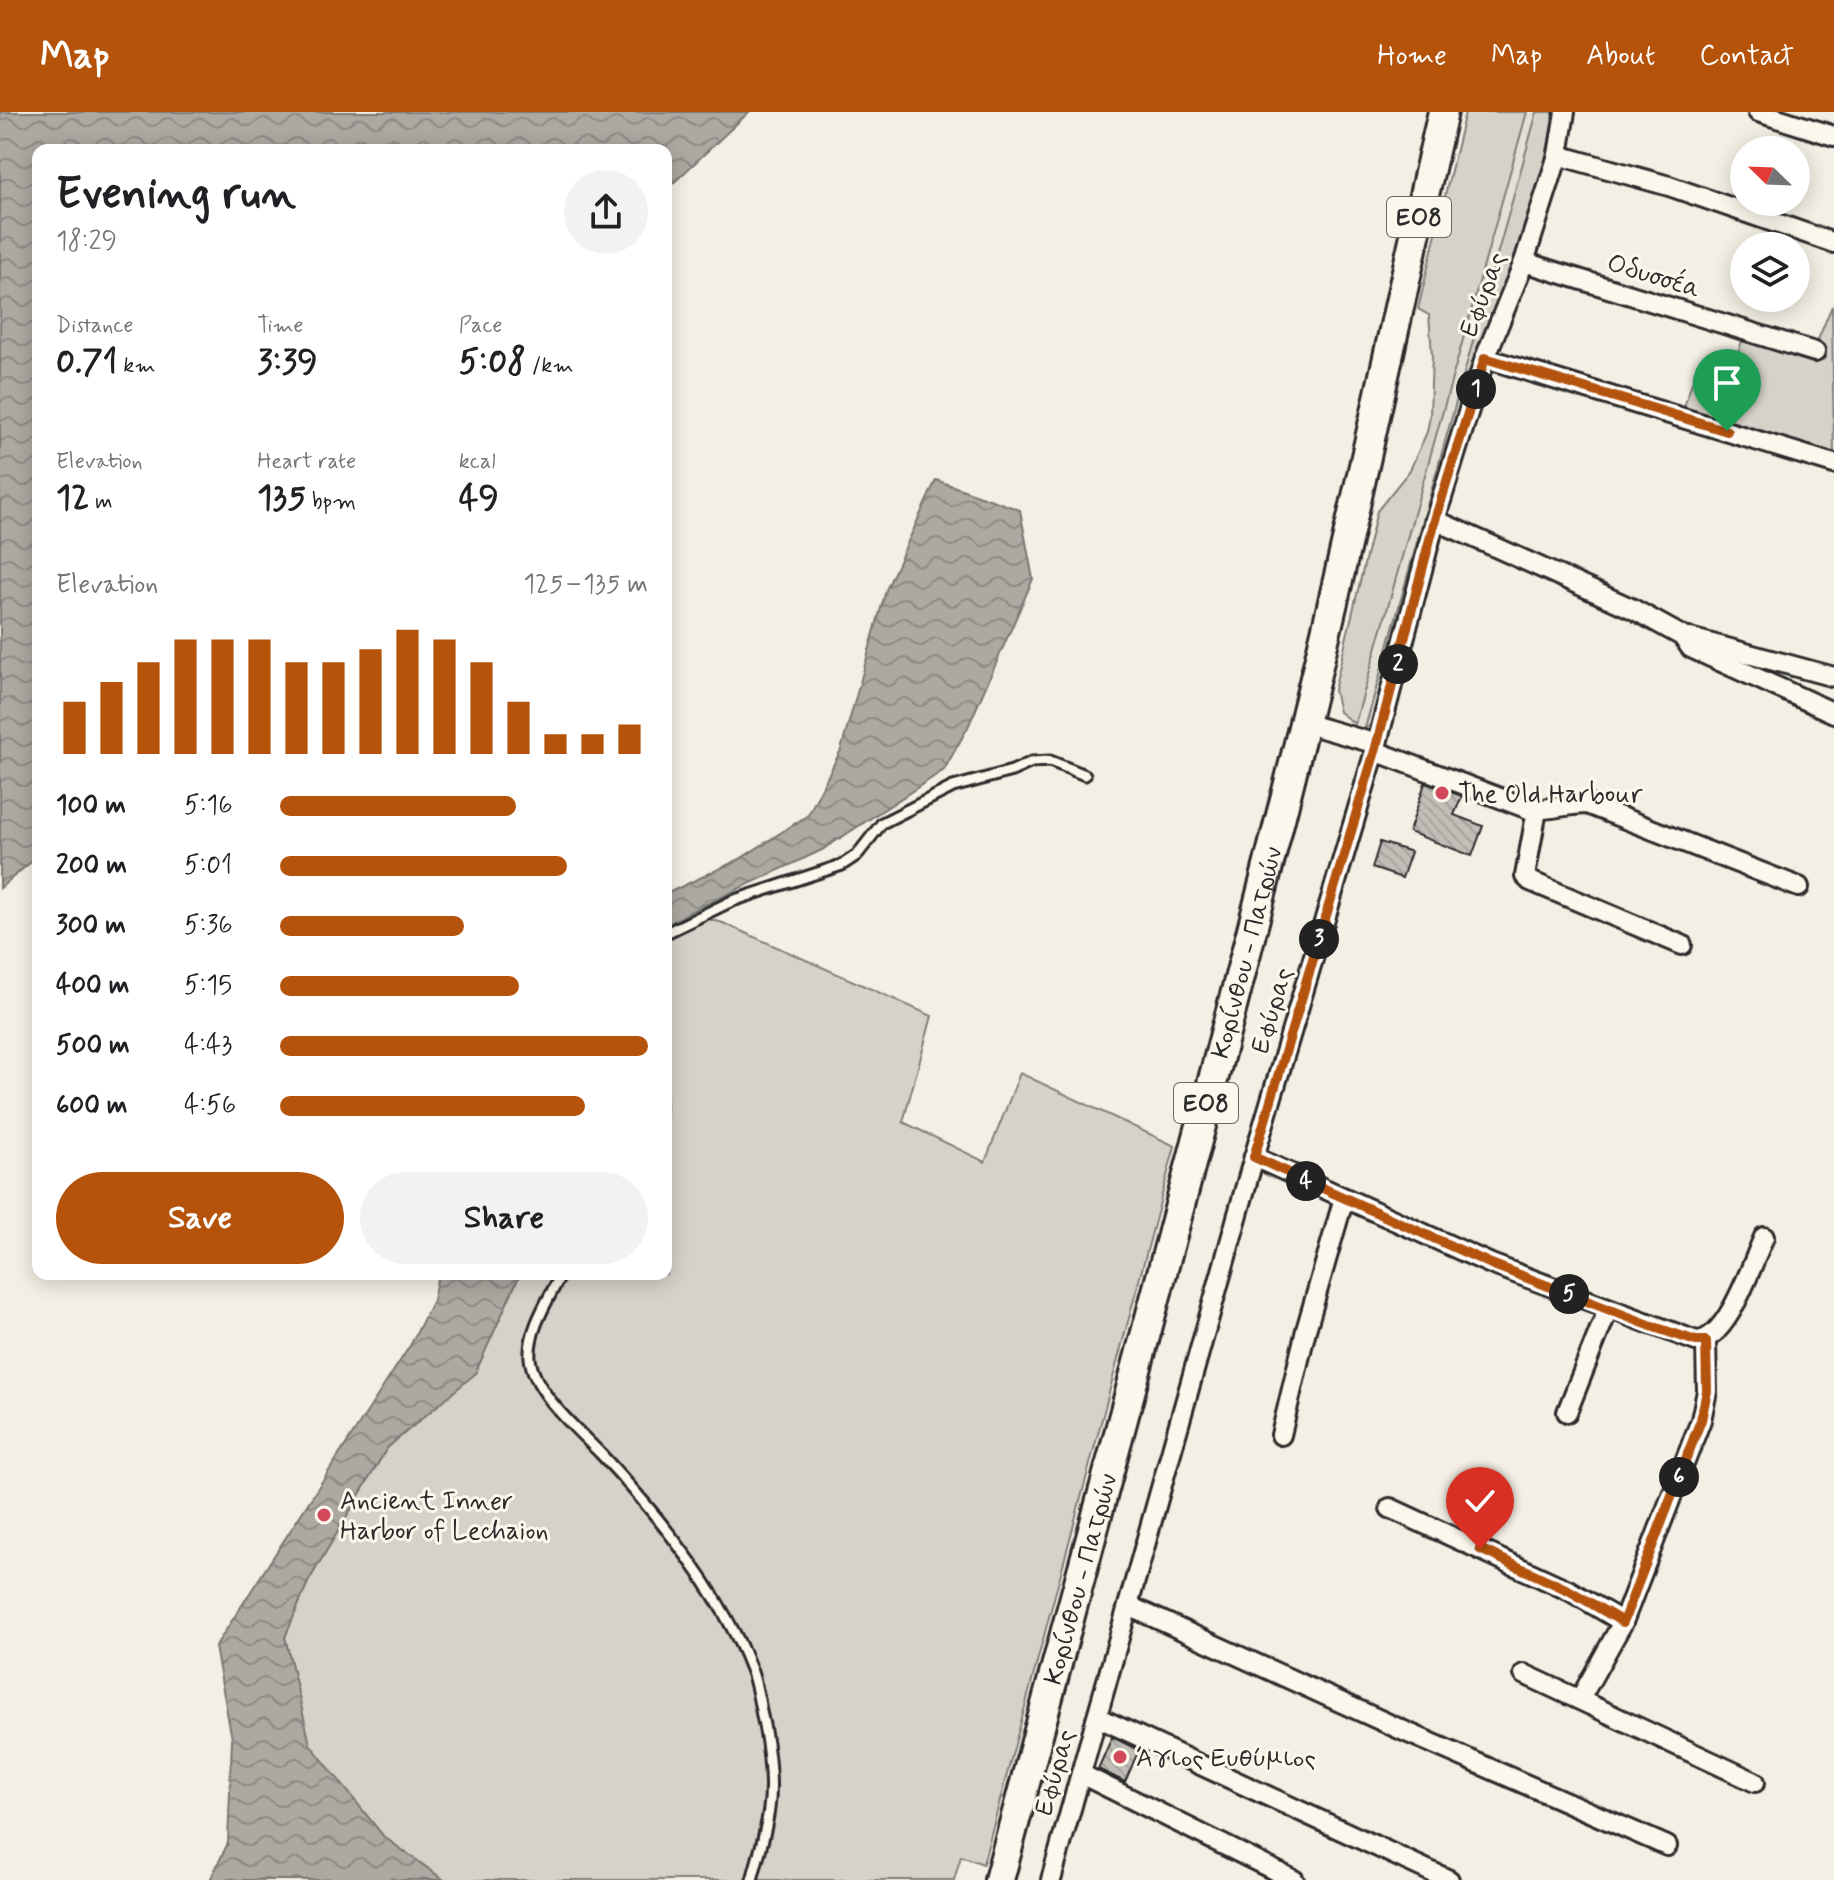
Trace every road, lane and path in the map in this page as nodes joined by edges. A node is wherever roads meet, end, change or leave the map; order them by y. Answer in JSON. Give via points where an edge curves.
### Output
{"nodes":[{"id":1,"x":1443,"y":112,"type":"edge"},
{"id":2,"x":1565,"y":112,"type":"edge"},
{"id":3,"x":1758,"y":112,"type":"edge"},
{"id":4,"x":1834,"y":136,"type":"edge"},
{"id":5,"x":1558,"y":155,"type":"junction"},
{"id":6,"x":1834,"y":243,"type":"edge"},
{"id":7,"x":1524,"y":262,"type":"junction"},
{"id":8,"x":1815,"y":352,"type":"dead end"},
{"id":9,"x":1485,"y":358,"type":"junction"},
{"id":10,"x":1834,"y":464,"type":"edge"},
{"id":11,"x":1435,"y":520,"type":"junction"},
{"id":12,"x":1682,"y":636,"type":"junction"},
{"id":13,"x":1834,"y":677,"type":"edge"},
{"id":14,"x":1834,"y":713,"type":"edge"},
{"id":15,"x":1304,"y":723,"type":"junction"},
{"id":16,"x":1376,"y":747,"type":"junction"},
{"id":17,"x":1085,"y":775,"type":"dead end"},
{"id":18,"x":1537,"y":810,"type":"junction"},
{"id":19,"x":1799,"y":887,"type":"dead end"},
{"id":20,"x":672,"y":930,"type":"edge"},
{"id":21,"x":1682,"y":945,"type":"dead end"},
{"id":22,"x":1254,"y":1157,"type":"junction"},
{"id":23,"x":1344,"y":1198,"type":"junction"},
{"id":24,"x":1764,"y":1237,"type":"dead end"},
{"id":25,"x":558,"y":1280,"type":"edge"},
{"id":26,"x":1608,"y":1309,"type":"junction"},
{"id":27,"x":1706,"y":1341,"type":"junction"},
{"id":28,"x":1567,"y":1412,"type":"dead end"},
{"id":29,"x":1281,"y":1435,"type":"dead end"},
{"id":30,"x":1390,"y":1508,"type":"dead end"},
{"id":31,"x":1129,"y":1606,"type":"junction"},
{"id":32,"x":1623,"y":1622,"type":"junction"},
{"id":33,"x":1524,"y":1674,"type":"dead end"},
{"id":34,"x":1580,"y":1699,"type":"junction"},
{"id":35,"x":1097,"y":1717,"type":"junction"},
{"id":36,"x":1081,"y":1774,"type":"junction"},
{"id":37,"x":1755,"y":1782,"type":"dead end"},
{"id":38,"x":1667,"y":1846,"type":"dead end"},
{"id":39,"x":752,"y":1880,"type":"edge"},
{"id":40,"x":999,"y":1880,"type":"edge"},
{"id":41,"x":1051,"y":1880,"type":"edge"},
{"id":42,"x":1294,"y":1880,"type":"edge"},
{"id":43,"x":1449,"y":1880,"type":"edge"}],
"edges":[{"from":1,"to":15,"type":"main road","name":"Κορίνθου - Πατρών","number":"ΕΟ8"},
{"from":2,"to":5,"type":"street","name":"Εφύρας"},
{"from":3,"to":4,"type":"street"},
{"from":5,"to":6,"type":"street","via":[[1669,186]]},
{"from":5,"to":7,"type":"street","name":"Εφύρας"},
{"from":7,"to":8,"type":"street","name":"Οδυσσέα"},
{"from":7,"to":9,"type":"street","name":"Εφύρας"},
{"from":9,"to":10,"type":"street"},
{"from":9,"to":11,"type":"street","name":"Εφύρας"},
{"from":11,"to":12,"type":"street"},
{"from":11,"to":16,"type":"street","name":"Εφύρας"},
{"from":12,"to":13,"type":"street"},
{"from":12,"to":14,"type":"street","via":[[1691,648]]},
{"from":15,"to":16,"type":"street"},
{"from":15,"to":40,"type":"main road","name":"Κορίνθου - Πατρών","number":"ΕΟ8"},
{"from":16,"to":18,"type":"street"},
{"from":16,"to":22,"type":"street","name":"Εφύρας"},
{"from":17,"to":20,"type":"lane","via":[[1050,761],[1032,762],[953,787],[882,823],[842,865],[732,901]]},
{"from":18,"to":19,"type":"street","via":[[1587,804]]},
{"from":18,"to":21,"type":"street","via":[[1526,862],[1530,881]]},
{"from":22,"to":23,"type":"street"},
{"from":22,"to":31,"type":"street","name":"Εφύρας"},
{"from":23,"to":26,"type":"street"},
{"from":23,"to":29,"type":"street"},
{"from":24,"to":27,"type":"street","via":[[1731,1310],[1718,1333]]},
{"from":25,"to":39,"type":"lane","via":[[532,1338],[530,1360],[538,1380],[659,1522],[725,1616],[753,1675],[769,1748],[770,1808]]},
{"from":26,"to":27,"type":"street"},
{"from":26,"to":28,"type":"street"},
{"from":27,"to":32,"type":"street","via":[[1707,1391],[1701,1420]]},
{"from":30,"to":32,"type":"street","via":[[1570,1591]]},
{"from":31,"to":35,"type":"street","name":"Εφύρας"},
{"from":31,"to":38,"type":"street"},
{"from":32,"to":34,"type":"street"},
{"from":33,"to":34,"type":"street"},
{"from":34,"to":37,"type":"street"},
{"from":35,"to":36,"type":"street","name":"Εφύρας"},
{"from":35,"to":43,"type":"street"},
{"from":36,"to":41,"type":"street","name":"Εφύρας"},
{"from":36,"to":42,"type":"street"}]}
